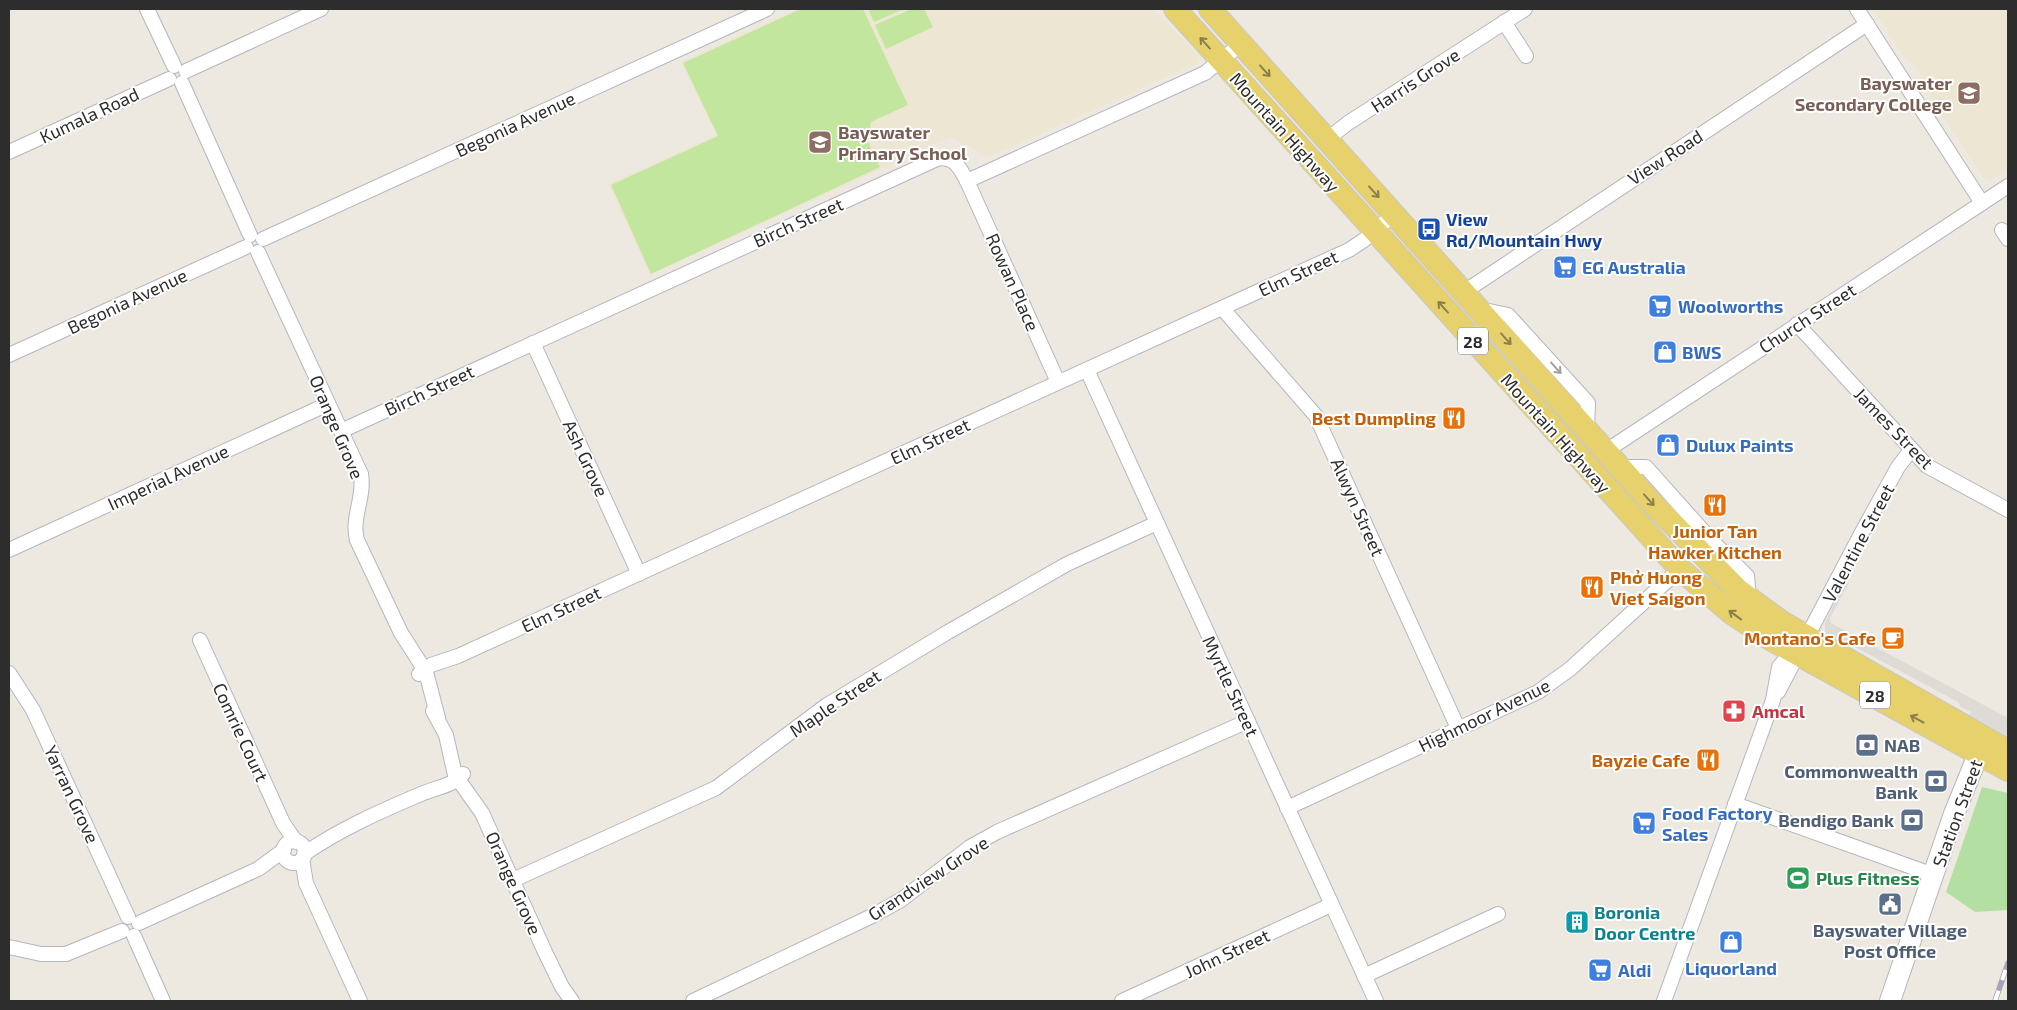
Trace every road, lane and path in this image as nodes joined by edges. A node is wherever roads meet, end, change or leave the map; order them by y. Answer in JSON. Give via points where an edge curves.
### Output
{"nodes":[{"id":1,"x":147,"y":9,"type":"edge"},
{"id":2,"x":321,"y":9,"type":"edge"},
{"id":3,"x":767,"y":9,"type":"edge"},
{"id":4,"x":1174,"y":9,"type":"edge"},
{"id":5,"x":1210,"y":9,"type":"edge"},
{"id":6,"x":1525,"y":9,"type":"edge"},
{"id":7,"x":1856,"y":9,"type":"edge"},
{"id":8,"x":1504,"y":22,"type":"junction"},
{"id":9,"x":1867,"y":24,"type":"junction"},
{"id":10,"x":1241,"y":44,"type":"junction"},
{"id":11,"x":1526,"y":56,"type":"dead end"},
{"id":12,"x":1222,"y":61,"type":"junction"},
{"id":13,"x":177,"y":75,"type":"junction"},
{"id":14,"x":1326,"y":140,"type":"junction"},
{"id":15,"x":9,"y":152,"type":"edge"},
{"id":16,"x":967,"y":181,"type":"junction"},
{"id":17,"x":2008,"y":186,"type":"edge"},
{"id":18,"x":1982,"y":203,"type":"junction"},
{"id":19,"x":1394,"y":214,"type":"junction"},
{"id":20,"x":1374,"y":231,"type":"junction"},
{"id":21,"x":254,"y":243,"type":"junction"},
{"id":22,"x":1464,"y":292,"type":"junction"},
{"id":23,"x":1222,"y":308,"type":"junction"},
{"id":24,"x":1797,"y":324,"type":"junction"},
{"id":25,"x":533,"y":343,"type":"junction"},
{"id":26,"x":9,"y":356,"type":"edge"},
{"id":27,"x":1086,"y":370,"type":"junction"},
{"id":28,"x":1058,"y":382,"type":"junction"},
{"id":29,"x":328,"y":404,"type":"junction"},
{"id":30,"x":341,"y":431,"type":"junction"},
{"id":31,"x":1911,"y":450,"type":"junction"},
{"id":32,"x":1613,"y":459,"type":"junction"},
{"id":33,"x":2008,"y":510,"type":"edge"},
{"id":34,"x":1156,"y":523,"type":"junction"},
{"id":35,"x":9,"y":550,"type":"edge"},
{"id":36,"x":1680,"y":569,"type":"junction"},
{"id":37,"x":639,"y":574,"type":"junction"},
{"id":38,"x":200,"y":640,"type":"dead end"},
{"id":39,"x":1798,"y":648,"type":"junction"},
{"id":40,"x":423,"y":672,"type":"junction"},
{"id":41,"x":9,"y":673,"type":"edge"},
{"id":42,"x":1248,"y":721,"type":"junction"},
{"id":43,"x":1458,"y":728,"type":"junction"},
{"id":44,"x":1981,"y":746,"type":"junction"},
{"id":45,"x":2008,"y":751,"type":"edge"},
{"id":46,"x":2008,"y":770,"type":"edge"},
{"id":47,"x":458,"y":776,"type":"junction"},
{"id":48,"x":1735,"y":804,"type":"junction"},
{"id":49,"x":1288,"y":808,"type":"junction"},
{"id":50,"x":294,"y":852,"type":"junction"},
{"id":51,"x":1934,"y":874,"type":"junction"},
{"id":52,"x":513,"y":880,"type":"junction"},
{"id":53,"x":1331,"y":905,"type":"junction"},
{"id":54,"x":1498,"y":914,"type":"dead end"},
{"id":55,"x":134,"y":920,"type":"junction"},
{"id":56,"x":128,"y":934,"type":"junction"},
{"id":57,"x":9,"y":947,"type":"edge"},
{"id":58,"x":545,"y":952,"type":"junction"},
{"id":59,"x":1364,"y":976,"type":"junction"},
{"id":60,"x":163,"y":1001,"type":"edge"},
{"id":61,"x":360,"y":1001,"type":"edge"},
{"id":62,"x":563,"y":1001,"type":"edge"},
{"id":63,"x":572,"y":1001,"type":"edge"},
{"id":64,"x":693,"y":1001,"type":"edge"},
{"id":65,"x":1122,"y":1001,"type":"edge"},
{"id":66,"x":1376,"y":1001,"type":"edge"},
{"id":67,"x":1664,"y":1001,"type":"edge"},
{"id":68,"x":1890,"y":1001,"type":"edge"}],
"edges":[{"from":1,"to":13,"type":"street","name":"Orange Grove"},
{"from":2,"to":13,"type":"street","name":"Kumala Road"},
{"from":3,"to":21,"type":"street","name":"Begonia Avenue"},
{"from":12,"to":4,"type":"main road","name":"Mountain Highway","number":"28","one_way":true},
{"from":5,"to":10,"type":"main road","name":"Mountain Highway","number":"28"},
{"from":6,"to":8,"type":"street","name":"Harris Grove"},
{"from":7,"to":9,"type":"street"},
{"from":8,"to":11,"type":"street"},
{"from":8,"to":14,"type":"street","name":"Harris Grove"},
{"from":9,"to":18,"type":"street"},
{"from":9,"to":22,"type":"street","name":"View Road"},
{"from":10,"to":12,"type":"street"},
{"from":10,"to":14,"type":"main road","name":"Mountain Highway","number":"28","one_way":true},
{"from":12,"to":16,"type":"street","via":[[1205,74]]},
{"from":12,"to":20,"type":"main road","name":"Mountain Highway","number":"28"},
{"from":13,"to":15,"type":"street","name":"Kumala Road"},
{"from":13,"to":21,"type":"street","name":"Orange Grove"},
{"from":14,"to":19,"type":"main road","name":"Mountain Highway","number":"28","one_way":true},
{"from":16,"to":25,"type":"street","name":"Birch Street","via":[[956,162],[937,159]]},
{"from":16,"to":28,"type":"street","name":"Rowan Place"},
{"from":17,"to":18,"type":"street","name":"Church Street"},
{"from":18,"to":24,"type":"street","name":"Church Street"},
{"from":19,"to":20,"type":"street","name":"Elm Street"},
{"from":19,"to":22,"type":"main road","name":"Mountain Highway","number":"28"},
{"from":20,"to":23,"type":"street","name":"Elm Street","via":[[1349,250]]},
{"from":36,"to":20,"type":"main road","name":"Mountain Highway","number":"28","one_way":true},
{"from":21,"to":26,"type":"street","name":"Begonia Avenue"},
{"from":21,"to":29,"type":"street","name":"Orange Grove"},
{"from":22,"to":32,"type":"main road","name":"Mountain Highway","number":"28","one_way":true},
{"from":23,"to":27,"type":"street","name":"Elm Street"},
{"from":23,"to":43,"type":"street","name":"Alwyn Street","via":[[1316,416]]},
{"from":24,"to":31,"type":"street","name":"James Street"},
{"from":24,"to":32,"type":"street","name":"Church Street"},
{"from":25,"to":30,"type":"street","name":"Birch Street"},
{"from":25,"to":37,"type":"street","name":"Ash Grove"},
{"from":27,"to":28,"type":"street","name":"Elm Street"},
{"from":27,"to":34,"type":"street","name":"Myrtle Street"},
{"from":28,"to":37,"type":"street","name":"Elm Street"},
{"from":29,"to":30,"type":"street","name":"Orange Grove"},
{"from":29,"to":35,"type":"street","name":"Imperial Avenue"},
{"from":30,"to":40,"type":"street","name":"Orange Grove","via":[[362,481],[362,496],[355,518],[357,540],[400,633],[405,654]]},
{"from":31,"to":33,"type":"street","name":"James Street","via":[[1932,469]]},
{"from":31,"to":39,"type":"street","name":"Valentine Street","via":[[1898,467]]},
{"from":32,"to":39,"type":"main road","name":"Mountain Highway","number":"28","one_way":true,"via":[[1699,553]]},
{"from":34,"to":42,"type":"street","name":"Myrtle Street"},
{"from":34,"to":52,"type":"street","name":"Maple Street","via":[[1067,564],[827,704],[716,788]]},
{"from":39,"to":36,"type":"main road","name":"Mountain Highway","number":"28","one_way":true,"via":[[1730,612]]},
{"from":36,"to":43,"type":"street","name":"Highmoor Avenue","via":[[1553,682]]},
{"from":37,"to":40,"type":"street","name":"Elm Street"},
{"from":38,"to":50,"type":"street","name":"Comrie Court"},
{"from":39,"to":44,"type":"main road","name":"Mountain Highway","number":"28","via":[[1845,678]]},
{"from":39,"to":48,"type":"street","name":"Valentine Street","via":[[1773,700]]},
{"from":40,"to":47,"type":"street","name":"Orange Grove","via":[[424,696],[458,752]]},
{"from":41,"to":55,"type":"street","name":"Yarran Grove","via":[[33,710]]},
{"from":42,"to":49,"type":"street","name":"Myrtle Street"},
{"from":42,"to":64,"type":"street","name":"Grandview Grove","via":[[997,832],[970,847],[901,900]]},
{"from":43,"to":49,"type":"street","name":"Highmoor Avenue"},
{"from":44,"to":45,"type":"main road","name":"Mountain Highway","number":"28"},
{"from":44,"to":46,"type":"main road","name":"Mountain Highway","number":"28"},
{"from":44,"to":51,"type":"main road","name":"Station Street"},
{"from":47,"to":50,"type":"street"},
{"from":47,"to":52,"type":"street","name":"Orange Grove","via":[[476,792],[482,813]]},
{"from":48,"to":51,"type":"street"},
{"from":48,"to":67,"type":"street","name":"Valentine Street"},
{"from":49,"to":53,"type":"street","name":"Myrtle Street"},
{"from":50,"to":55,"type":"street"},
{"from":50,"to":61,"type":"street"},
{"from":51,"to":68,"type":"main road","name":"Station Street"},
{"from":52,"to":58,"type":"street","name":"Orange Grove"},
{"from":53,"to":59,"type":"street","name":"Myrtle Street"},
{"from":53,"to":65,"type":"street","name":"John Street"},
{"from":54,"to":59,"type":"street"},
{"from":55,"to":56,"type":"street","via":[[122,923]]},
{"from":56,"to":57,"type":"street","via":[[66,954],[46,955]]},
{"from":56,"to":60,"type":"street"},
{"from":58,"to":62,"type":"street","name":"Orange Grove","via":[[556,990]]},
{"from":58,"to":63,"type":"street","name":"Orange Grove"},
{"from":59,"to":66,"type":"street","name":"Myrtle Street"}]}
